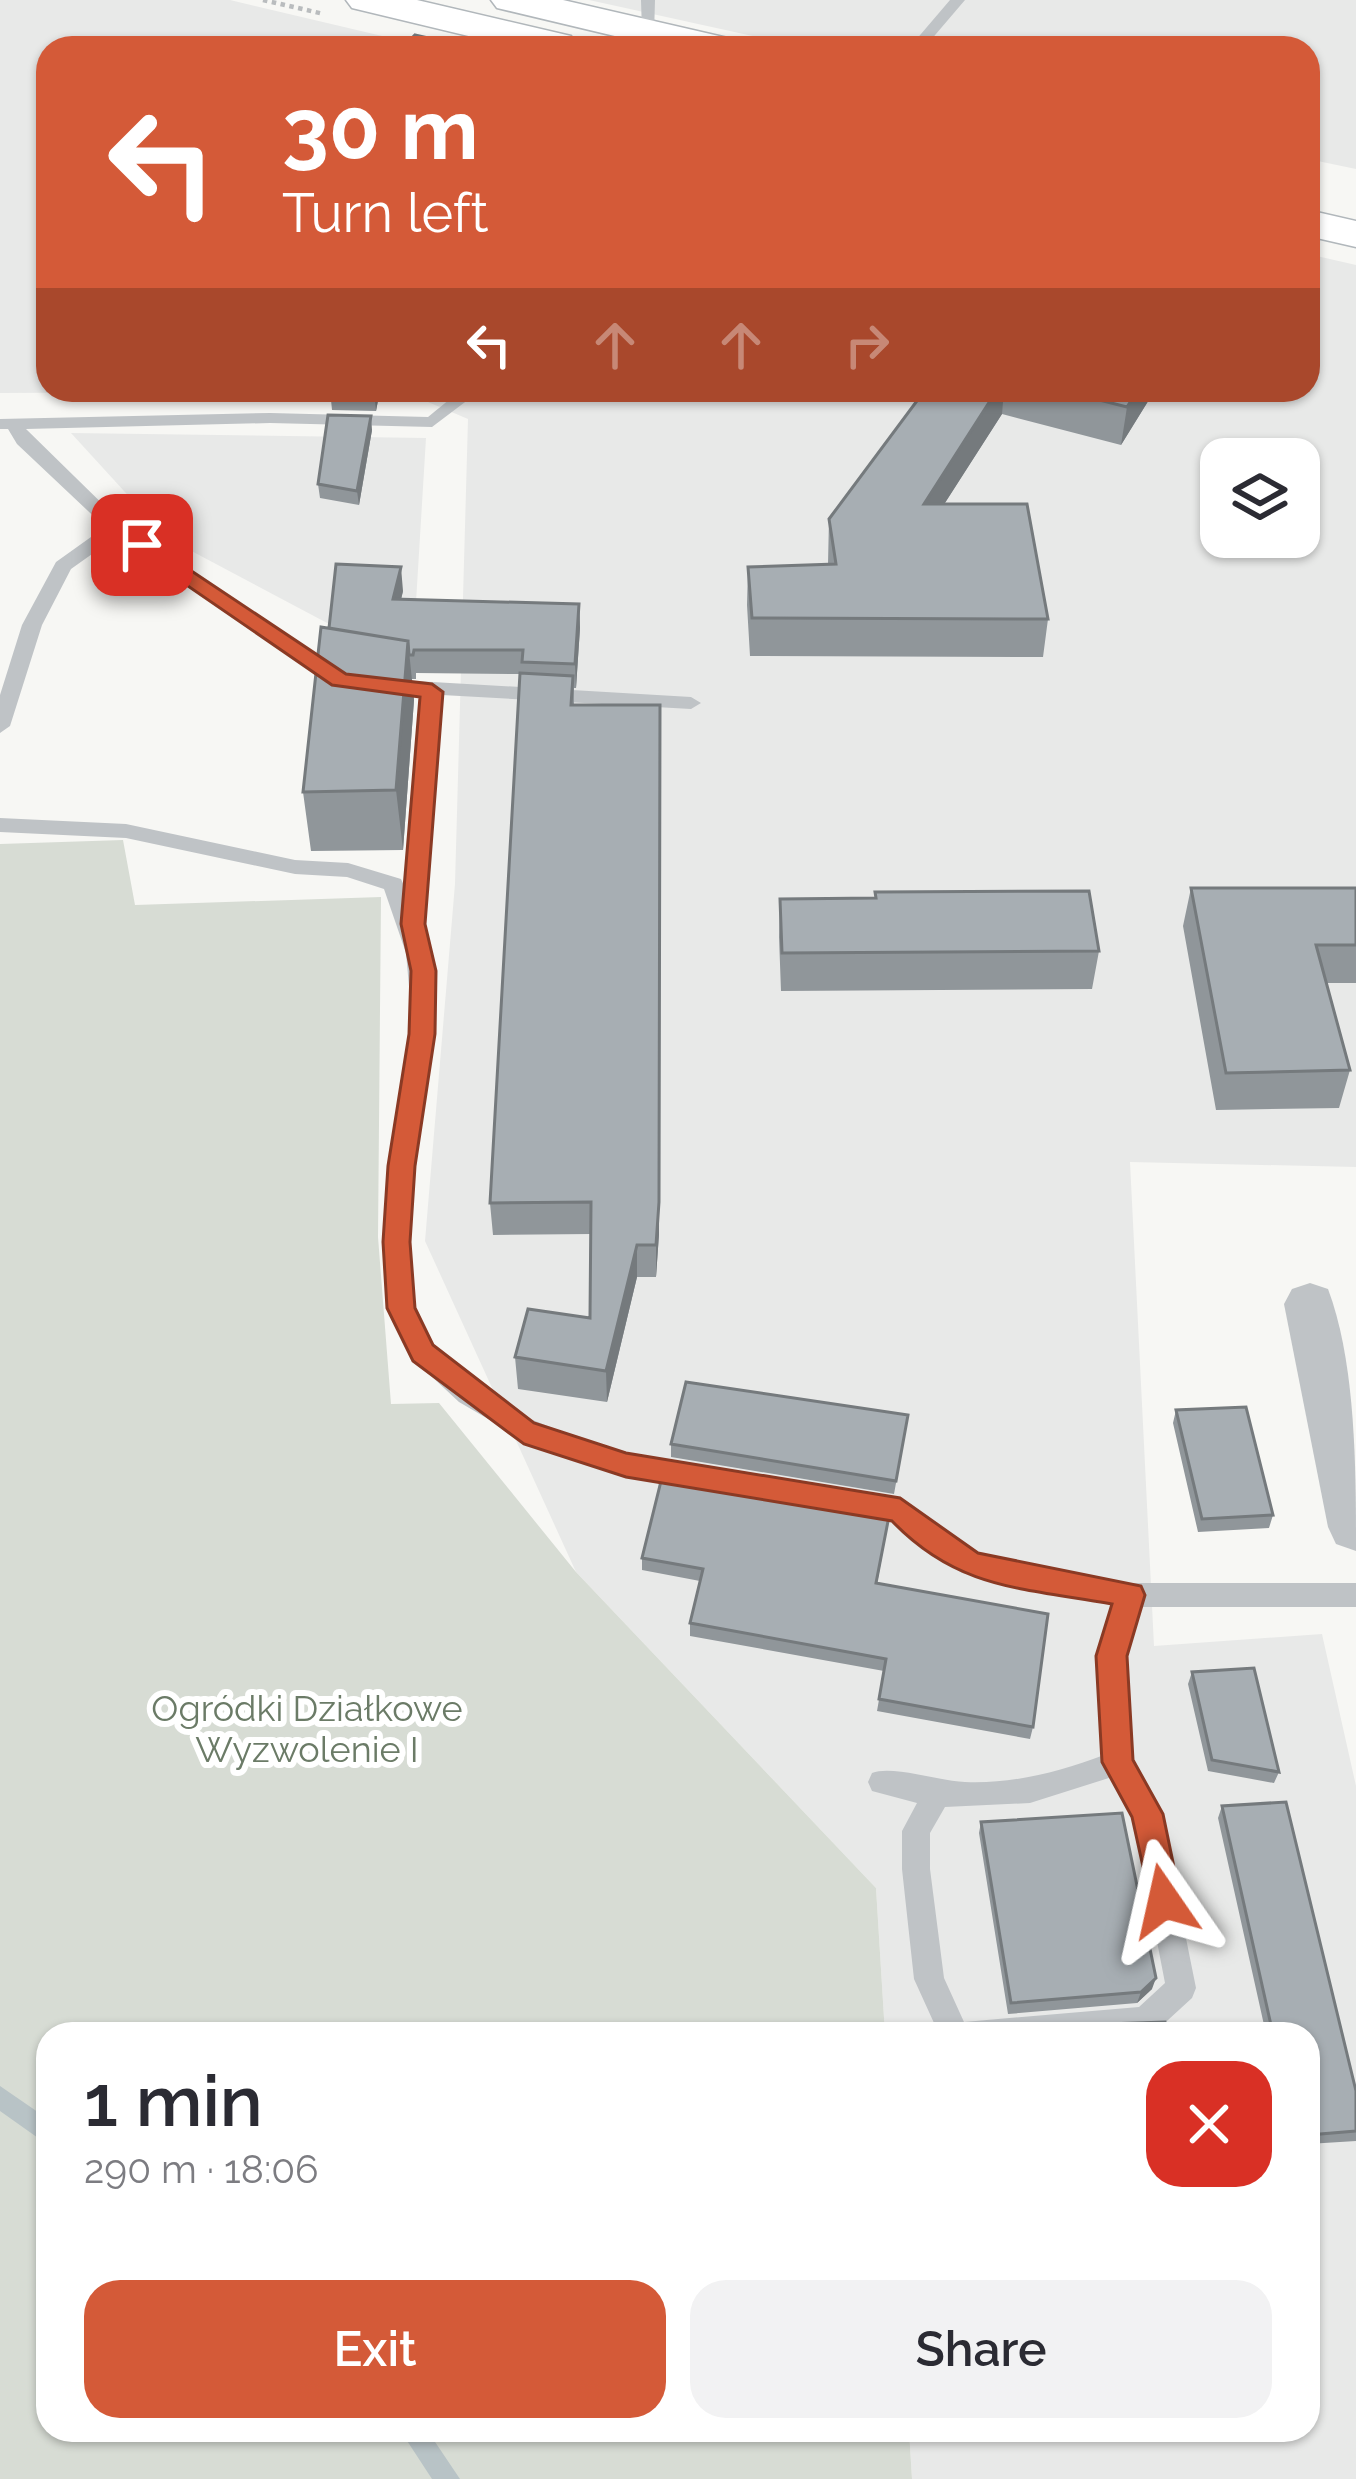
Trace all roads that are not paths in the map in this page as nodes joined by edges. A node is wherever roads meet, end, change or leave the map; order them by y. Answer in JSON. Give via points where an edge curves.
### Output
{"nodes":[{"id":1,"x":366,"y":0,"type":"edge"},
{"id":2,"x":511,"y":0,"type":"edge"},
{"id":3,"x":958,"y":0,"type":"edge"},
{"id":4,"x":649,"y":16,"type":"edge"},
{"id":5,"x":520,"y":36,"type":"edge"},
{"id":6,"x":692,"y":36,"type":"edge"},
{"id":7,"x":926,"y":36,"type":"edge"},
{"id":8,"x":1320,"y":187,"type":"edge"},
{"id":9,"x":1356,"y":196,"type":"edge"},
{"id":10,"x":1320,"y":226,"type":"edge"},
{"id":11,"x":1356,"y":234,"type":"edge"},
{"id":12,"x":457,"y":402,"type":"edge"},
{"id":13,"x":12,"y":430,"type":"edge"},
{"id":14,"x":0,"y":446,"type":"edge"},
{"id":15,"x":116,"y":528,"type":"junction"},
{"id":16,"x":432,"y":692,"type":"junction"},
{"id":17,"x":692,"y":703,"type":"dead end"},
{"id":18,"x":0,"y":727,"type":"edge"},
{"id":19,"x":0,"y":825,"type":"edge"},
{"id":20,"x":413,"y":924,"type":"junction"},
{"id":21,"x":1310,"y":1304,"type":"dead end"},
{"id":22,"x":1356,"y":1526,"type":"edge"},
{"id":23,"x":1130,"y":1595,"type":"junction"},
{"id":24,"x":1356,"y":1595,"type":"edge"},
{"id":25,"x":1118,"y":1762,"type":"junction"},
{"id":26,"x":882,"y":1782,"type":"dead end"},
{"id":27,"x":935,"y":1797,"type":"junction"},
{"id":28,"x":949,"y":2022,"type":"edge"},
{"id":29,"x":1120,"y":2022,"type":"edge"}],
"edges":[{"from":1,"to":5,"type":"street"},
{"from":2,"to":4,"type":"street"},
{"from":3,"to":7,"type":"lane"},
{"from":4,"to":6,"type":"street"},
{"from":8,"to":9,"type":"street"},
{"from":10,"to":11,"type":"street"},
{"from":12,"to":13,"type":"lane","via":[[432,422],[270,418]]},
{"from":13,"to":14,"type":"lane"},
{"from":13,"to":15,"type":"lane"},
{"from":15,"to":16,"type":"lane","via":[[340,680]]},
{"from":15,"to":18,"type":"lane","via":[[63,566],[32,625]]},
{"from":16,"to":17,"type":"lane"},
{"from":16,"to":20,"type":"lane"},
{"from":19,"to":20,"type":"lane","via":[[126,831],[296,867],[348,870],[392,884]]},
{"from":20,"to":23,"type":"lane","via":[[424,971],[422,1034],[397,1242],[401,1308],[423,1353],[524,1432],[626,1465],[900,1510],[971,1565]]},
{"from":21,"to":22,"type":"street"},
{"from":23,"to":24,"type":"lane"},
{"from":23,"to":25,"type":"lane","via":[[1111,1656]]},
{"from":25,"to":27,"type":"lane","via":[[1003,1796]]},
{"from":25,"to":29,"type":"lane","via":[[1147,1814],[1181,1988],[1145,2020]]},
{"from":26,"to":27,"type":"lane"},
{"from":27,"to":28,"type":"lane","via":[[916,1831],[916,1869],[929,1979]]}]}
